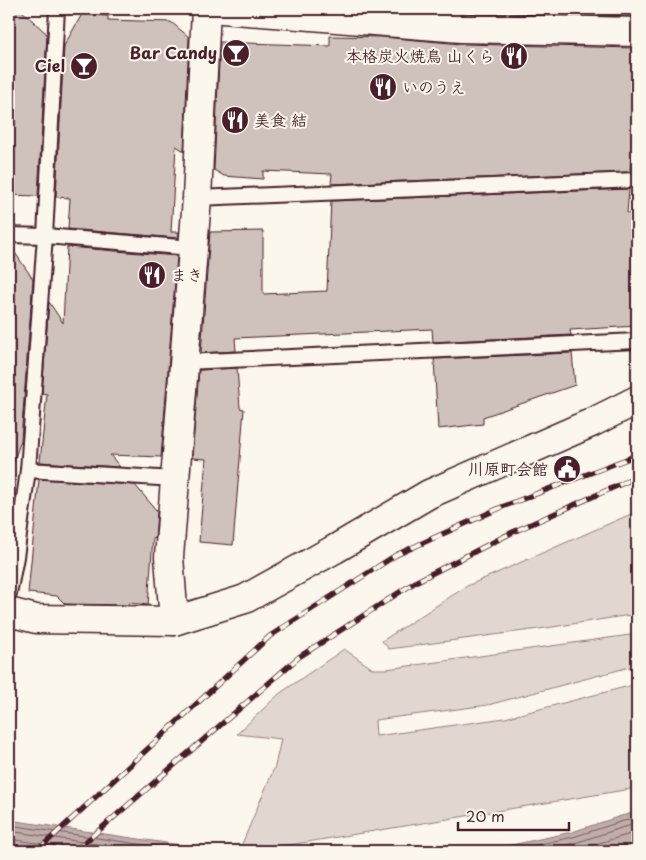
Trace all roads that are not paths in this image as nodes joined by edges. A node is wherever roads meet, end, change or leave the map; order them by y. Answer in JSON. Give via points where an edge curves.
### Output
{"nodes":[{"id":1,"x":58,"y":9,"type":"edge"},
{"id":2,"x":206,"y":9,"type":"edge"},
{"id":3,"x":222,"y":9,"type":"edge"},
{"id":4,"x":637,"y":32,"type":"edge"},
{"id":5,"x":637,"y":180,"type":"edge"},
{"id":6,"x":197,"y":198,"type":"junction"},
{"id":7,"x":9,"y":235,"type":"edge"},
{"id":8,"x":45,"y":236,"type":"junction"},
{"id":9,"x":192,"y":248,"type":"junction"},
{"id":10,"x":637,"y":341,"type":"edge"},
{"id":11,"x":185,"y":362,"type":"junction"},
{"id":12,"x":637,"y":400,"type":"edge"},
{"id":13,"x":28,"y":470,"type":"junction"},
{"id":14,"x":174,"y":479,"type":"junction"},
{"id":15,"x":9,"y":594,"type":"edge"},
{"id":16,"x":9,"y":612,"type":"edge"},
{"id":17,"x":174,"y":621,"type":"junction"}],
"edges":[{"from":1,"to":8,"type":"lane"},
{"from":2,"to":6,"type":"street"},
{"from":3,"to":4,"type":"street","via":[[461,28]]},
{"from":5,"to":6,"type":"lane"},
{"from":6,"to":9,"type":"street"},
{"from":7,"to":8,"type":"lane"},
{"from":8,"to":9,"type":"lane"},
{"from":8,"to":13,"type":"lane"},
{"from":9,"to":11,"type":"street"},
{"from":10,"to":11,"type":"lane"},
{"from":11,"to":14,"type":"street"},
{"from":12,"to":17,"type":"street","via":[[591,424],[429,494],[245,599]]},
{"from":13,"to":14,"type":"lane"},
{"from":13,"to":15,"type":"lane"},
{"from":14,"to":17,"type":"street","via":[[169,557]]},
{"from":16,"to":17,"type":"street","via":[[36,619]]}]}
